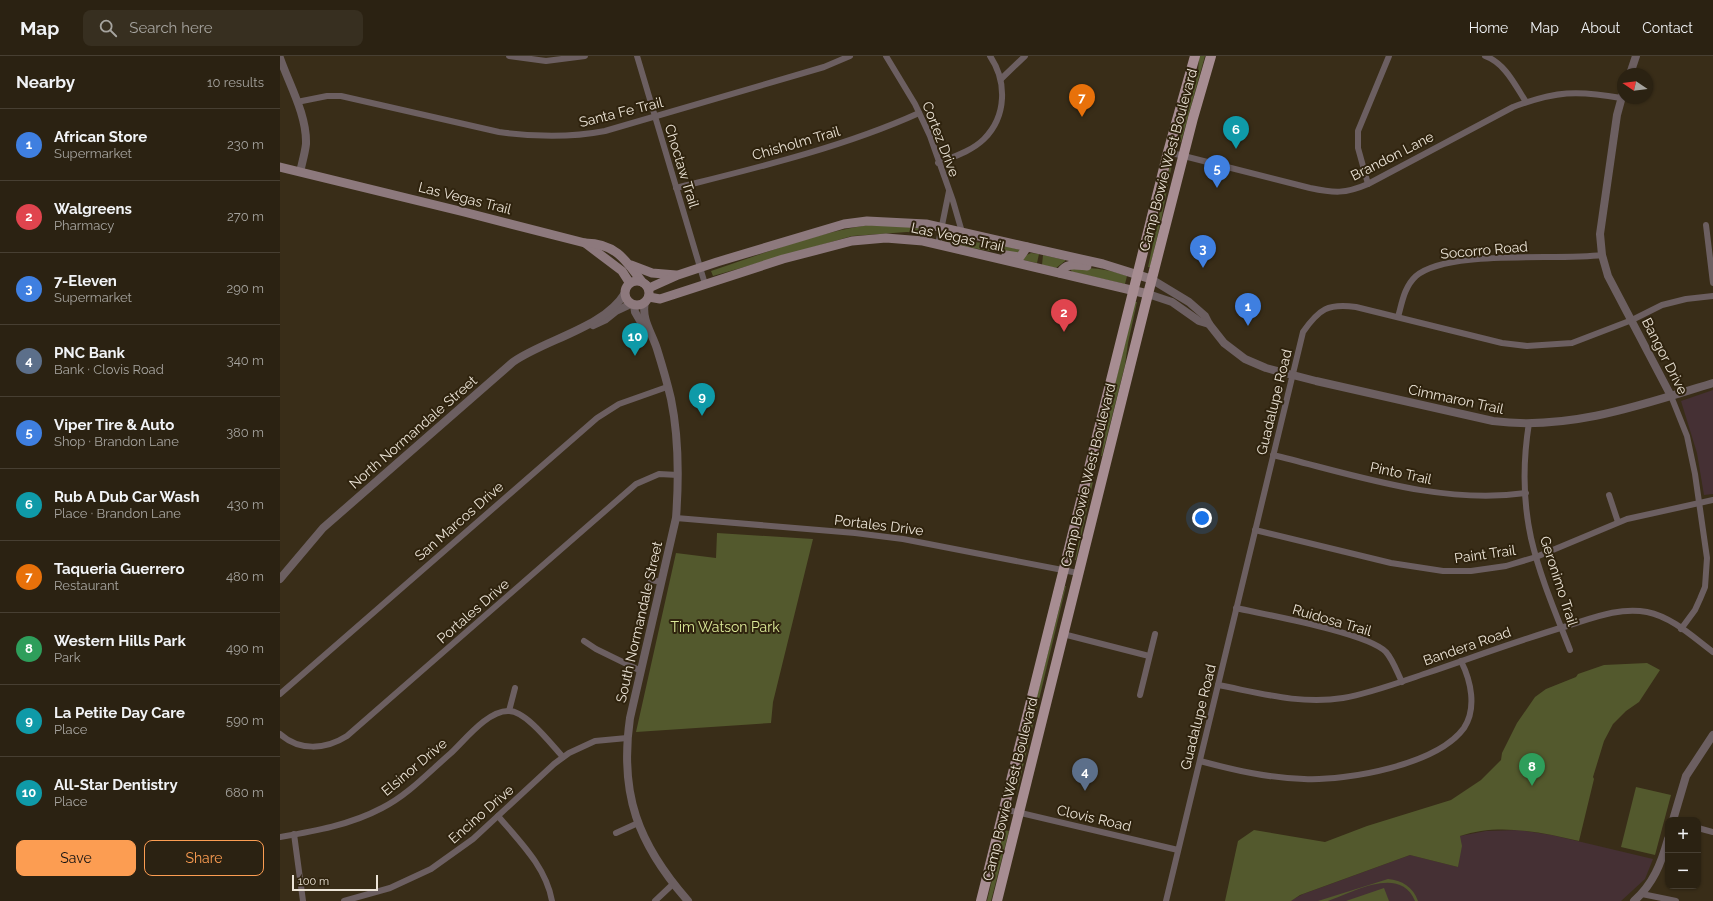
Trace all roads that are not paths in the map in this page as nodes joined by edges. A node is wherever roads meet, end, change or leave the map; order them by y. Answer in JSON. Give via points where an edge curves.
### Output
{"nodes":[{"id":1,"x":510,"y":56,"type":"edge"},
{"id":2,"x":585,"y":56,"type":"edge"},
{"id":3,"x":637,"y":56,"type":"edge"},
{"id":4,"x":850,"y":56,"type":"edge"},
{"id":5,"x":886,"y":56,"type":"edge"},
{"id":6,"x":990,"y":56,"type":"edge"},
{"id":7,"x":1025,"y":56,"type":"edge"},
{"id":8,"x":1195,"y":56,"type":"edge"},
{"id":9,"x":1211,"y":56,"type":"edge"},
{"id":10,"x":1389,"y":56,"type":"edge"},
{"id":11,"x":1485,"y":56,"type":"edge"},
{"id":12,"x":1636,"y":56,"type":"edge"},
{"id":13,"x":280,"y":58,"type":"edge"},
{"id":14,"x":1632,"y":68,"type":"edge"},
{"id":15,"x":1001,"y":79,"type":"junction"},
{"id":16,"x":1617,"y":95,"type":"edge"},
{"id":17,"x":297,"y":102,"type":"junction"},
{"id":18,"x":1526,"y":102,"type":"junction"},
{"id":19,"x":1620,"y":104,"type":"edge"},
{"id":20,"x":919,"y":113,"type":"junction"},
{"id":21,"x":655,"y":117,"type":"junction"},
{"id":22,"x":1168,"y":152,"type":"junction"},
{"id":23,"x":1183,"y":156,"type":"junction"},
{"id":24,"x":938,"y":163,"type":"junction"},
{"id":25,"x":280,"y":167,"type":"edge"},
{"id":26,"x":300,"y":172,"type":"junction"},
{"id":27,"x":1368,"y":184,"type":"junction"},
{"id":28,"x":676,"y":188,"type":"junction"},
{"id":29,"x":949,"y":191,"type":"junction"},
{"id":30,"x":1706,"y":225,"type":"dead end"},
{"id":31,"x":942,"y":228,"type":"junction"},
{"id":32,"x":962,"y":232,"type":"junction"},
{"id":33,"x":585,"y":243,"type":"junction"},
{"id":34,"x":938,"y":245,"type":"junction"},
{"id":35,"x":1027,"y":247,"type":"junction"},
{"id":36,"x":1602,"y":255,"type":"junction"},
{"id":37,"x":983,"y":256,"type":"junction"},
{"id":38,"x":1103,"y":264,"type":"junction"},
{"id":39,"x":630,"y":265,"type":"junction"},
{"id":40,"x":700,"y":268,"type":"junction"},
{"id":41,"x":1060,"y":273,"type":"junction"},
{"id":42,"x":1137,"y":274,"type":"junction"},
{"id":43,"x":678,"y":275,"type":"junction"},
{"id":44,"x":1152,"y":279,"type":"junction"},
{"id":45,"x":629,"y":282,"type":"junction"},
{"id":46,"x":644,"y":283,"type":"junction"},
{"id":47,"x":1713,"y":283,"type":"edge"},
{"id":48,"x":705,"y":284,"type":"junction"},
{"id":49,"x":1133,"y":290,"type":"junction"},
{"id":50,"x":625,"y":293,"type":"junction"},
{"id":51,"x":1148,"y":294,"type":"junction"},
{"id":52,"x":1713,"y":296,"type":"edge"},
{"id":53,"x":647,"y":300,"type":"junction"},
{"id":54,"x":632,"y":305,"type":"junction"},
{"id":55,"x":1398,"y":317,"type":"junction"},
{"id":56,"x":1632,"y":320,"type":"junction"},
{"id":57,"x":1208,"y":324,"type":"junction"},
{"id":58,"x":581,"y":329,"type":"junction"},
{"id":59,"x":651,"y":336,"type":"junction"},
{"id":60,"x":1293,"y":375,"type":"junction"},
{"id":61,"x":1713,"y":384,"type":"edge"},
{"id":62,"x":667,"y":387,"type":"junction"},
{"id":63,"x":1671,"y":396,"type":"junction"},
{"id":64,"x":1529,"y":423,"type":"junction"},
{"id":65,"x":1273,"y":455,"type":"junction"},
{"id":66,"x":1090,"y":463,"type":"junction"},
{"id":67,"x":1104,"y":466,"type":"junction"},
{"id":68,"x":678,"y":475,"type":"junction"},
{"id":69,"x":1526,"y":493,"type":"junction"},
{"id":70,"x":1609,"y":494,"type":"dead end"},
{"id":71,"x":1713,"y":500,"type":"edge"},
{"id":72,"x":1699,"y":502,"type":"junction"},
{"id":73,"x":676,"y":518,"type":"junction"},
{"id":74,"x":1618,"y":522,"type":"junction"},
{"id":75,"x":1255,"y":530,"type":"junction"},
{"id":76,"x":1536,"y":557,"type":"junction"},
{"id":77,"x":1063,"y":570,"type":"junction"},
{"id":78,"x":1078,"y":573,"type":"junction"},
{"id":79,"x":280,"y":579,"type":"edge"},
{"id":80,"x":651,"y":580,"type":"dead end"},
{"id":81,"x":662,"y":582,"type":"junction"},
{"id":82,"x":1236,"y":608,"type":"junction"},
{"id":83,"x":1561,"y":627,"type":"junction"},
{"id":84,"x":1681,"y":629,"type":"junction"},
{"id":85,"x":1063,"y":634,"type":"junction"},
{"id":86,"x":1155,"y":634,"type":"dead end"},
{"id":87,"x":584,"y":641,"type":"dead end"},
{"id":88,"x":1570,"y":650,"type":"dead end"},
{"id":89,"x":1713,"y":652,"type":"edge"},
{"id":90,"x":1150,"y":656,"type":"junction"},
{"id":91,"x":1461,"y":662,"type":"junction"},
{"id":92,"x":641,"y":671,"type":"junction"},
{"id":93,"x":1402,"y":682,"type":"junction"},
{"id":94,"x":1218,"y":685,"type":"junction"},
{"id":95,"x":516,"y":688,"type":"dead end"},
{"id":96,"x":280,"y":694,"type":"edge"},
{"id":97,"x":1140,"y":696,"type":"dead end"},
{"id":98,"x":509,"y":711,"type":"junction"},
{"id":99,"x":280,"y":734,"type":"edge"},
{"id":100,"x":1713,"y":734,"type":"edge"},
{"id":101,"x":627,"y":738,"type":"junction"},
{"id":102,"x":563,"y":757,"type":"junction"},
{"id":103,"x":1200,"y":761,"type":"junction"},
{"id":104,"x":1004,"y":810,"type":"junction"},
{"id":105,"x":1018,"y":813,"type":"junction"},
{"id":106,"x":498,"y":816,"type":"junction"},
{"id":107,"x":1675,"y":817,"type":"edge"},
{"id":108,"x":638,"y":823,"type":"junction"},
{"id":109,"x":1701,"y":829,"type":"edge"},
{"id":110,"x":1713,"y":832,"type":"edge"},
{"id":111,"x":616,"y":833,"type":"dead end"},
{"id":112,"x":294,"y":834,"type":"junction"},
{"id":113,"x":280,"y":837,"type":"edge"},
{"id":114,"x":1178,"y":850,"type":"junction"},
{"id":115,"x":1665,"y":850,"type":"edge"},
{"id":116,"x":673,"y":884,"type":"junction"},
{"id":117,"x":1642,"y":894,"type":"junction"},
{"id":118,"x":303,"y":901,"type":"edge"},
{"id":119,"x":344,"y":901,"type":"edge"},
{"id":120,"x":552,"y":901,"type":"edge"},
{"id":121,"x":655,"y":901,"type":"edge"},
{"id":122,"x":688,"y":901,"type":"edge"},
{"id":123,"x":981,"y":901,"type":"edge"},
{"id":124,"x":997,"y":901,"type":"edge"},
{"id":125,"x":1166,"y":901,"type":"edge"},
{"id":126,"x":1634,"y":901,"type":"edge"},
{"id":127,"x":1676,"y":901,"type":"edge"}],
"edges":[{"from":1,"to":2,"type":"street","via":[[546,61]]},
{"from":3,"to":21,"type":"street","name":"Choctaw Trail"},
{"from":4,"to":21,"type":"street","name":"Santa Fe Trail","via":[[824,67]]},
{"from":5,"to":20,"type":"street","name":"Cortez Drive"},
{"from":6,"to":15,"type":"street"},
{"from":7,"to":15,"type":"street"},
{"from":8,"to":22,"type":"main road","name":"Camp Bowie West Boulevard"},
{"from":9,"to":23,"type":"main road","name":"Camp Bowie West Boulevard"},
{"from":10,"to":27,"type":"street","via":[[1358,130],[1358,148]]},
{"from":11,"to":18,"type":"street","via":[[1495,60],[1505,70]]},
{"from":12,"to":14,"type":"street"},
{"from":13,"to":17,"type":"street"},
{"from":15,"to":24,"type":"street","via":[[1002,101],[990,132],[967,151]]},
{"from":16,"to":18,"type":"street","name":"Brandon Lane","via":[[1568,92]]},
{"from":17,"to":21,"type":"street","name":"Santa Fe Trail","via":[[341,96],[479,128],[553,137],[605,131]]},
{"from":17,"to":26,"type":"street","via":[[306,144]]},
{"from":18,"to":27,"type":"street","name":"Brandon Lane","via":[[1506,110]]},
{"from":19,"to":36,"type":"street","name":"Bangor Drive","via":[[1602,222]]},
{"from":20,"to":24,"type":"street","name":"Cortez Drive","via":[[930,136]]},
{"from":20,"to":28,"type":"street","name":"Chisholm Trail","via":[[884,129],[841,143]]},
{"from":21,"to":28,"type":"street","name":"Choctaw Trail"},
{"from":22,"to":23,"type":"street","name":"Brandon Lane"},
{"from":22,"to":42,"type":"main road","name":"Camp Bowie West Boulevard"},
{"from":23,"to":27,"type":"street","name":"Brandon Lane","via":[[1332,193],[1347,192]]},
{"from":23,"to":44,"type":"main road","name":"Camp Bowie West Boulevard"},
{"from":24,"to":29,"type":"street","name":"Cortez Drive"},
{"from":25,"to":26,"type":"main road","name":"Las Vegas Trail"},
{"from":26,"to":33,"type":"main road","name":"Las Vegas Trail"},
{"from":28,"to":40,"type":"street","name":"Choctaw Trail"},
{"from":29,"to":31,"type":"street","name":"Cortez Drive"},
{"from":29,"to":32,"type":"street","name":"Cortez Drive"},
{"from":30,"to":47,"type":"street"},
{"from":31,"to":32,"type":"main road","name":"Las Vegas Trail"},
{"from":31,"to":34,"type":"street","name":"Cortez Drive"},
{"from":31,"to":40,"type":"main road","name":"Las Vegas Trail","via":[[906,222],[867,221],[844,224]]},
{"from":32,"to":35,"type":"main road","name":"Las Vegas Trail"},
{"from":33,"to":39,"type":"main road","via":[[604,246],[623,257]]},
{"from":33,"to":45,"type":"main road","name":"Las Vegas Trail","via":[[622,271]]},
{"from":34,"to":37,"type":"main road","name":"Las Vegas Trail"},
{"from":34,"to":48,"type":"main road","name":"Las Vegas Trail","via":[[924,241],[886,238],[852,241],[783,259]]},
{"from":35,"to":37,"type":"main road","via":[[1020,257],[994,252]]},
{"from":35,"to":38,"type":"main road","name":"Las Vegas Trail"},
{"from":36,"to":55,"type":"street","name":"Socorro Road","via":[[1493,259],[1433,266],[1417,276],[1407,287]]},
{"from":36,"to":56,"type":"street","name":"Bangor Drive","via":[[1608,276]]},
{"from":37,"to":41,"type":"main road","name":"Las Vegas Trail"},
{"from":38,"to":41,"type":"main road","via":[[1095,267],[1070,265]]},
{"from":38,"to":42,"type":"main road","name":"Las Vegas Trail"},
{"from":39,"to":43,"type":"main road","via":[[652,273]]},
{"from":39,"to":46,"type":"main road"},
{"from":40,"to":43,"type":"main road","name":"Las Vegas Trail"},
{"from":40,"to":48,"type":"street","name":"Choctaw Trail"},
{"from":41,"to":49,"type":"main road","name":"Las Vegas Trail"},
{"from":42,"to":44,"type":"main road","name":"Las Vegas Trail"},
{"from":42,"to":49,"type":"main road","name":"Camp Bowie West Boulevard"},
{"from":43,"to":46,"type":"main road","name":"Las Vegas Trail","via":[[649,288]]},
{"from":44,"to":51,"type":"main road","name":"Camp Bowie West Boulevard"},
{"from":44,"to":57,"type":"street","name":"Cimmaron Trail","via":[[1189,302],[1205,316]]},
{"from":45,"to":46,"type":"main road"},
{"from":45,"to":50,"type":"main road"},
{"from":46,"to":53,"type":"main road","via":[[648,289]]},
{"from":48,"to":53,"type":"main road","name":"Las Vegas Trail","via":[[660,299]]},
{"from":49,"to":51,"type":"main road","name":"Las Vegas Trail"},
{"from":49,"to":66,"type":"main road","name":"Camp Bowie West Boulevard"},
{"from":50,"to":54,"type":"main road","via":[[627,301]]},
{"from":50,"to":58,"type":"street","name":"North Normandale Street","via":[[615,305]]},
{"from":51,"to":57,"type":"street","name":"Cimmaron Trail","via":[[1172,302],[1199,321]]},
{"from":51,"to":67,"type":"main road","name":"Camp Bowie West Boulevard"},
{"from":52,"to":56,"type":"street","name":"Guadalupe Road","via":[[1662,305]]},
{"from":53,"to":54,"type":"main road"},
{"from":53,"to":59,"type":"street","name":"South Normandale Street","via":[[644,315]]},
{"from":54,"to":58,"type":"street","name":"North Normandale Street","via":[[616,311],[606,320]]},
{"from":54,"to":59,"type":"street","name":"South Normandale Street"},
{"from":55,"to":56,"type":"street","name":"Guadalupe Road","via":[[1502,343],[1527,346],[1572,343]]},
{"from":55,"to":60,"type":"street","name":"Guadalupe Road","via":[[1340,305],[1326,308],[1317,313],[1303,332]]},
{"from":56,"to":63,"type":"street","name":"Bangor Drive"},
{"from":57,"to":60,"type":"street","name":"Cimmaron Trail","via":[[1224,343],[1245,359]]},
{"from":58,"to":79,"type":"street","name":"North Normandale Street","via":[[538,347],[513,362],[323,528]]},
{"from":59,"to":62,"type":"street","name":"South Normandale Street","via":[[657,348]]},
{"from":60,"to":64,"type":"street","name":"Cimmaron Trail","via":[[1493,421]]},
{"from":60,"to":65,"type":"street","name":"Guadalupe Road"},
{"from":61,"to":63,"type":"street","name":"Cimmaron Trail"},
{"from":62,"to":68,"type":"street","name":"South Normandale Street","via":[[675,420]]},
{"from":62,"to":96,"type":"street","name":"San Marcos Drive","via":[[619,404],[597,418]]},
{"from":63,"to":64,"type":"street","name":"Cimmaron Trail","via":[[1597,417]]},
{"from":63,"to":72,"type":"street","name":"Bangor Drive","via":[[1687,436]]},
{"from":64,"to":69,"type":"street","name":"Geronimo Trail"},
{"from":65,"to":69,"type":"street","name":"Pinto Trail","via":[[1433,492],[1483,496]]},
{"from":65,"to":75,"type":"street","name":"Guadalupe Road"},
{"from":66,"to":67,"type":"main road"},
{"from":66,"to":77,"type":"main road","name":"Camp Bowie West Boulevard"},
{"from":67,"to":78,"type":"main road","name":"Camp Bowie West Boulevard"},
{"from":68,"to":73,"type":"street","name":"South Normandale Street"},
{"from":68,"to":99,"type":"street","name":"Portales Drive","via":[[659,474],[636,484],[347,736],[328,746],[309,747],[289,742]]},
{"from":69,"to":76,"type":"street","name":"Geronimo Trail","via":[[1527,517]]},
{"from":70,"to":74,"type":"street"},
{"from":71,"to":72,"type":"street","name":"Paint Trail"},
{"from":72,"to":74,"type":"street","name":"Paint Trail"},
{"from":72,"to":84,"type":"street","name":"Bangor Drive","via":[[1707,558],[1705,587],[1695,610]]},
{"from":73,"to":77,"type":"street","name":"Portales Drive","via":[[855,532]]},
{"from":73,"to":81,"type":"street","name":"South Normandale Street"},
{"from":74,"to":76,"type":"street","name":"Paint Trail"},
{"from":75,"to":76,"type":"street","name":"Paint Trail","via":[[1391,563],[1443,571],[1471,571],[1506,566]]},
{"from":75,"to":82,"type":"street","name":"Guadalupe Road"},
{"from":76,"to":83,"type":"street","name":"Geronimo Trail"},
{"from":77,"to":78,"type":"street","name":"Portales Drive"},
{"from":77,"to":104,"type":"main road","name":"Camp Bowie West Boulevard"},
{"from":78,"to":85,"type":"main road","name":"Camp Bowie West Boulevard"},
{"from":80,"to":81,"type":"street"},
{"from":81,"to":92,"type":"street","name":"South Normandale Street"},
{"from":82,"to":93,"type":"street","name":"Ruidosa Trail","via":[[1339,632],[1370,642],[1386,652]]},
{"from":82,"to":94,"type":"street","name":"Guadalupe Road"},
{"from":83,"to":84,"type":"street","name":"Bandera Road","via":[[1610,613],[1635,610],[1658,615]]},
{"from":83,"to":88,"type":"street","name":"Geronimo Trail"},
{"from":83,"to":91,"type":"street","name":"Bandera Road"},
{"from":84,"to":89,"type":"street","name":"Bandera Road"},
{"from":85,"to":90,"type":"street"},
{"from":85,"to":105,"type":"main road","name":"Camp Bowie West Boulevard"},
{"from":86,"to":90,"type":"street"},
{"from":87,"to":92,"type":"street","via":[[596,650]]},
{"from":90,"to":97,"type":"street"},
{"from":91,"to":93,"type":"street","name":"Bandera Road"},
{"from":91,"to":103,"type":"street","via":[[1470,682],[1468,718],[1456,737],[1422,757],[1380,770],[1337,778],[1305,779],[1270,777]]},
{"from":92,"to":101,"type":"street","name":"South Normandale Street"},
{"from":93,"to":94,"type":"street","name":"Bandera Road","via":[[1365,693],[1320,700],[1292,699]]},
{"from":94,"to":103,"type":"street","name":"Guadalupe Road"},
{"from":95,"to":98,"type":"street"},
{"from":98,"to":102,"type":"street","via":[[520,713]]},
{"from":98,"to":112,"type":"street","name":"Elsinor Drive","via":[[497,713],[479,726],[411,789],[384,808],[360,819]]},
{"from":100,"to":107,"type":"street","via":[[1686,776]]},
{"from":101,"to":102,"type":"street","name":"Encino Drive","via":[[595,741]]},
{"from":101,"to":108,"type":"street","name":"South Normandale Street","via":[[626,774]]},
{"from":102,"to":106,"type":"street","name":"Encino Drive"},
{"from":103,"to":114,"type":"street","name":"Guadalupe Road"},
{"from":104,"to":105,"type":"street","name":"Clovis Road"},
{"from":104,"to":123,"type":"main road","name":"Camp Bowie West Boulevard"},
{"from":105,"to":114,"type":"street","name":"Clovis Road"},
{"from":105,"to":124,"type":"main road","name":"Camp Bowie West Boulevard"},
{"from":106,"to":119,"type":"street","name":"Encino Drive","via":[[458,851],[431,869],[390,888]]},
{"from":106,"to":120,"type":"street","via":[[532,856],[544,877]]},
{"from":108,"to":111,"type":"street"},
{"from":108,"to":116,"type":"street","name":"South Normandale Street","via":[[646,842]]},
{"from":109,"to":110,"type":"street"},
{"from":112,"to":113,"type":"street","name":"Elsinor Drive"},
{"from":112,"to":118,"type":"street"},
{"from":114,"to":125,"type":"street","name":"Guadalupe Road"},
{"from":115,"to":117,"type":"street","via":[[1661,865]]},
{"from":116,"to":121,"type":"street"},
{"from":116,"to":122,"type":"street","name":"South Normandale Street"},
{"from":117,"to":126,"type":"street"},
{"from":117,"to":127,"type":"street"}]}
